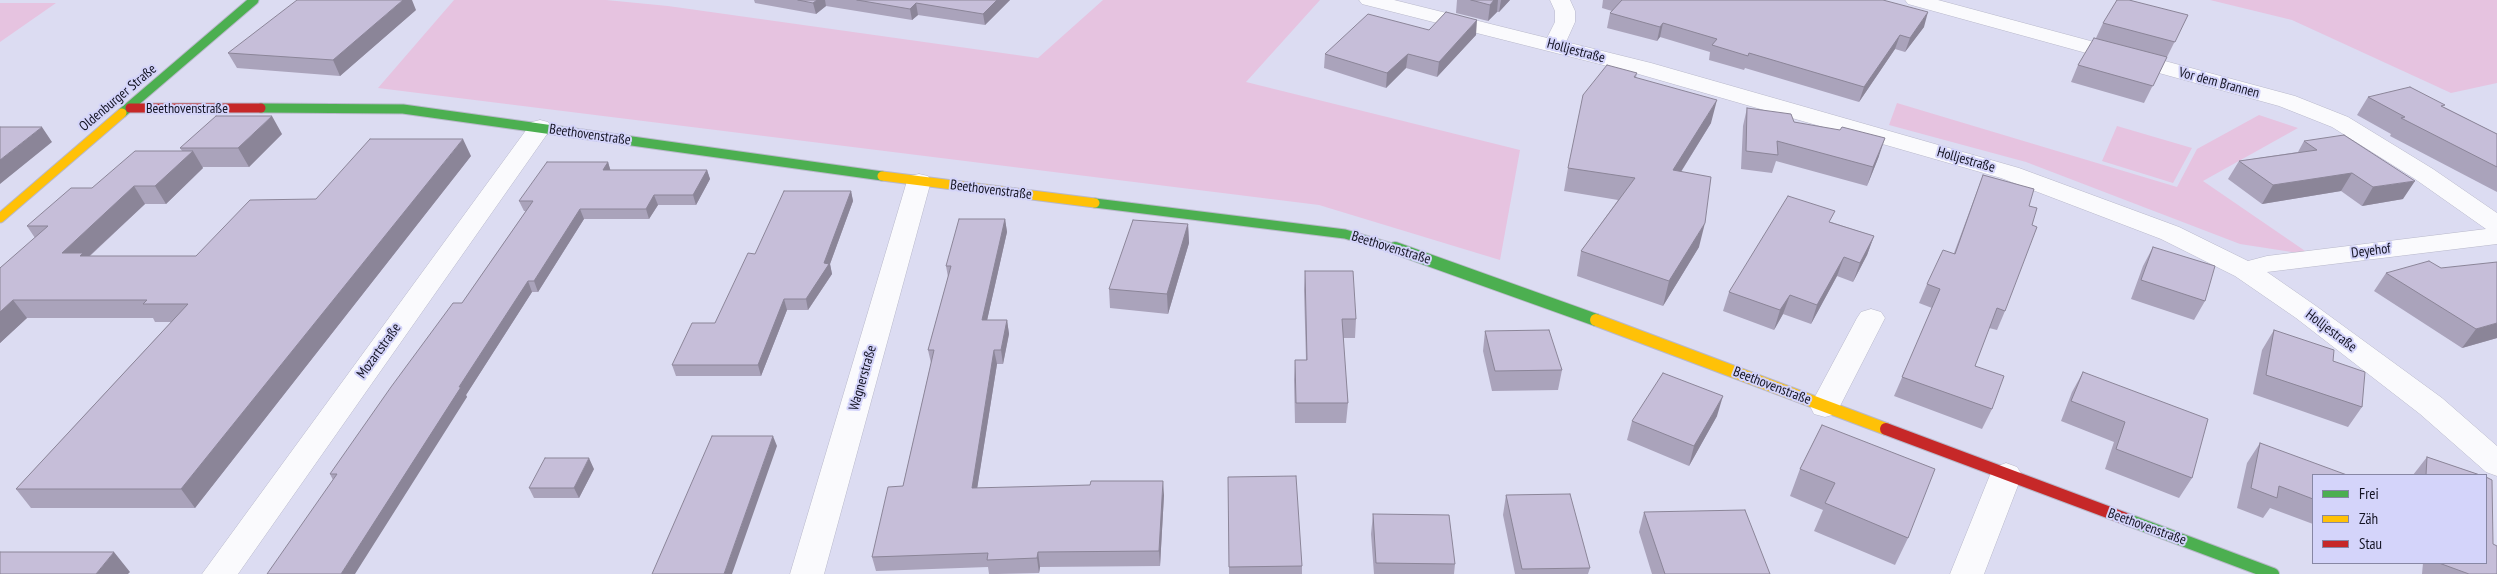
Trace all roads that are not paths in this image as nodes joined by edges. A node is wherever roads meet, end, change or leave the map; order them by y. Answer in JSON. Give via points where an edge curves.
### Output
{"nodes":[{"id":1,"x":254,"y":0,"type":"edge"},
{"id":2,"x":1369,"y":0,"type":"edge"},
{"id":3,"x":1560,"y":0,"type":"edge"},
{"id":4,"x":1915,"y":0,"type":"edge"},
{"id":5,"x":1554,"y":44,"type":"junction"},
{"id":6,"x":130,"y":108,"type":"junction"},
{"id":7,"x":540,"y":128,"type":"junction"},
{"id":8,"x":919,"y":181,"type":"junction"},
{"id":9,"x":0,"y":218,"type":"edge"},
{"id":10,"x":2497,"y":225,"type":"edge"},
{"id":11,"x":2497,"y":236,"type":"edge"},
{"id":12,"x":2245,"y":270,"type":"junction"},
{"id":13,"x":1871,"y":318,"type":"dead end"},
{"id":14,"x":1825,"y":406,"type":"junction"},
{"id":15,"x":2497,"y":464,"type":"edge"},
{"id":16,"x":2006,"y":475,"type":"junction"},
{"id":17,"x":219,"y":574,"type":"edge"},
{"id":18,"x":807,"y":574,"type":"edge"},
{"id":19,"x":1967,"y":574,"type":"edge"},
{"id":20,"x":2273,"y":574,"type":"edge"}],
"edges":[{"from":1,"to":6,"type":"street","name":"Oldenburger Straße"},
{"from":2,"to":5,"type":"street","name":"Holljestraße"},
{"from":3,"to":5,"type":"street","via":[[1565,22]]},
{"from":4,"to":10,"type":"street","name":"Vor dem Brannen","via":[[2287,101],[2340,122],[2424,174]]},
{"from":5,"to":12,"type":"street","name":"Holljestraße","via":[[2010,173],[2170,233]]},
{"from":6,"to":7,"type":"street","name":"Beethovenstraße","via":[[404,109]]},
{"from":6,"to":9,"type":"street","name":"Oldenburger Straße"},
{"from":7,"to":8,"type":"street","name":"Beethovenstraße"},
{"from":7,"to":17,"type":"street","name":"Mozartstraße"},
{"from":8,"to":14,"type":"street","name":"Beethovenstraße","via":[[1345,234],[1417,255]]},
{"from":8,"to":18,"type":"street","name":"Wagnerstraße"},
{"from":11,"to":12,"type":"street","name":"Deyehof","via":[[2267,264]]},
{"from":12,"to":15,"type":"street","name":"Holljestraße","via":[[2431,406]]},
{"from":13,"to":14,"type":"street","name":"Beethovenstraße"},
{"from":14,"to":16,"type":"street","name":"Beethovenstraße"},
{"from":16,"to":19,"type":"street"},
{"from":16,"to":20,"type":"street","name":"Beethovenstraße"}]}
